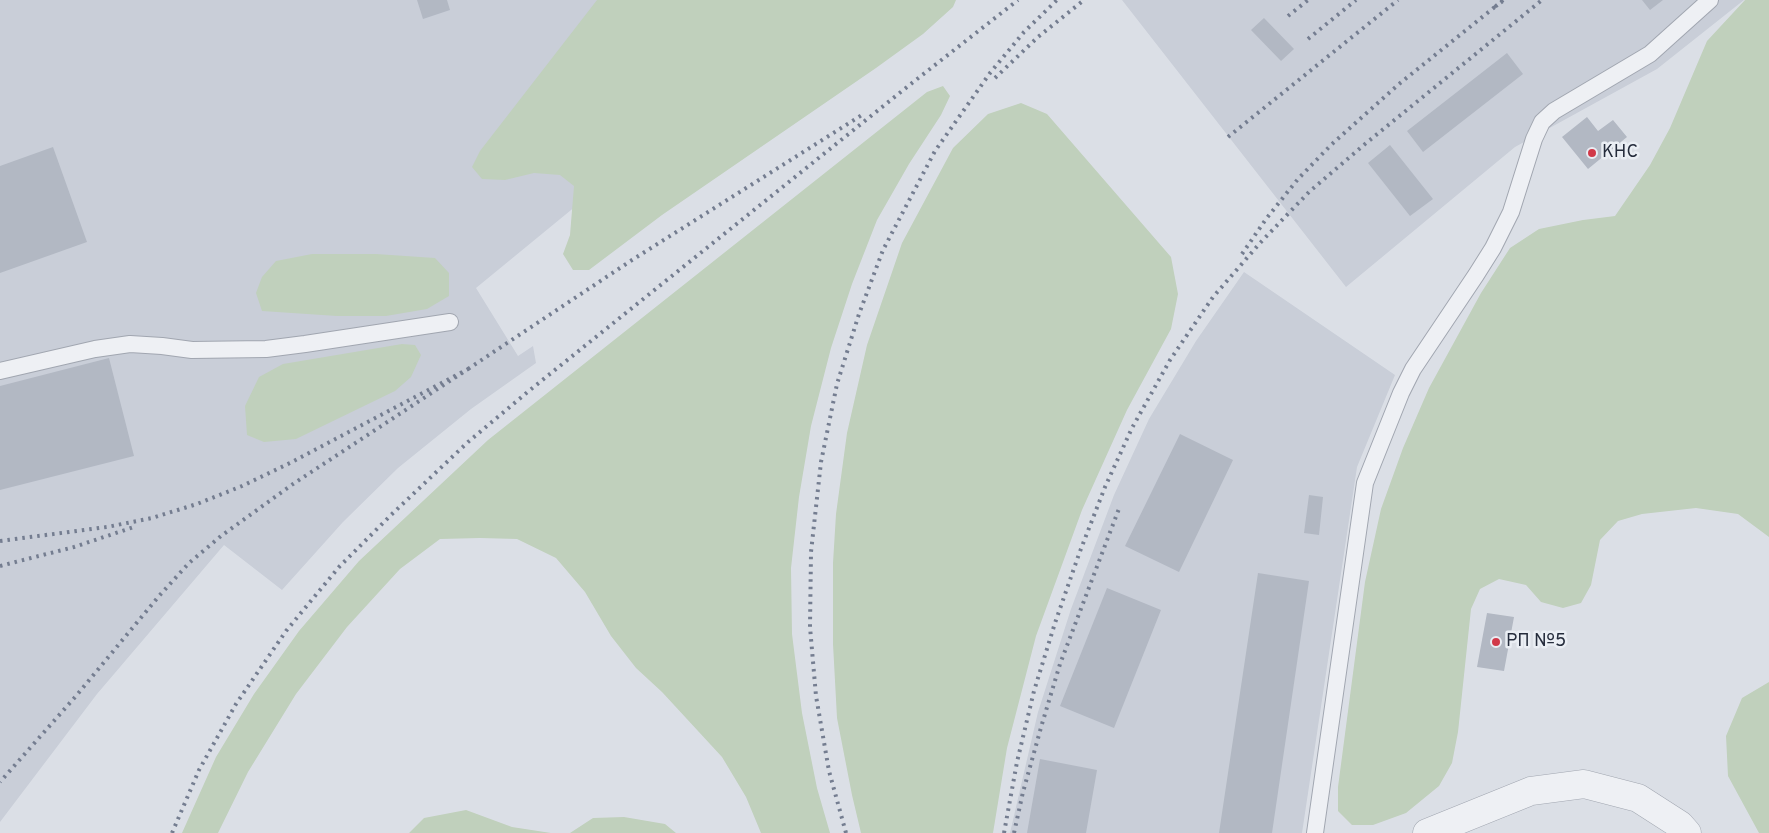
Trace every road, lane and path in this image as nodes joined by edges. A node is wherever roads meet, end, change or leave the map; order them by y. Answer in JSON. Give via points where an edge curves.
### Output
{"nodes":[{"id":1,"x":1710,"y":0,"type":"edge"},
{"id":2,"x":450,"y":322,"type":"dead end"},
{"id":3,"x":0,"y":371,"type":"edge"},
{"id":4,"x":1315,"y":833,"type":"edge"},
{"id":5,"x":1427,"y":833,"type":"edge"},
{"id":6,"x":1686,"y":833,"type":"edge"}],
"edges":[{"from":1,"to":4,"type":"lane","via":[[1650,54],[1554,111],[1542,122],[1511,212],[1493,248],[1412,369],[1365,483]]},
{"from":2,"to":3,"type":"lane","via":[[266,349],[192,350],[130,344]]},
{"from":5,"to":6,"type":"street","via":[[1531,791],[1584,784],[1638,798],[1680,825]]}]}
